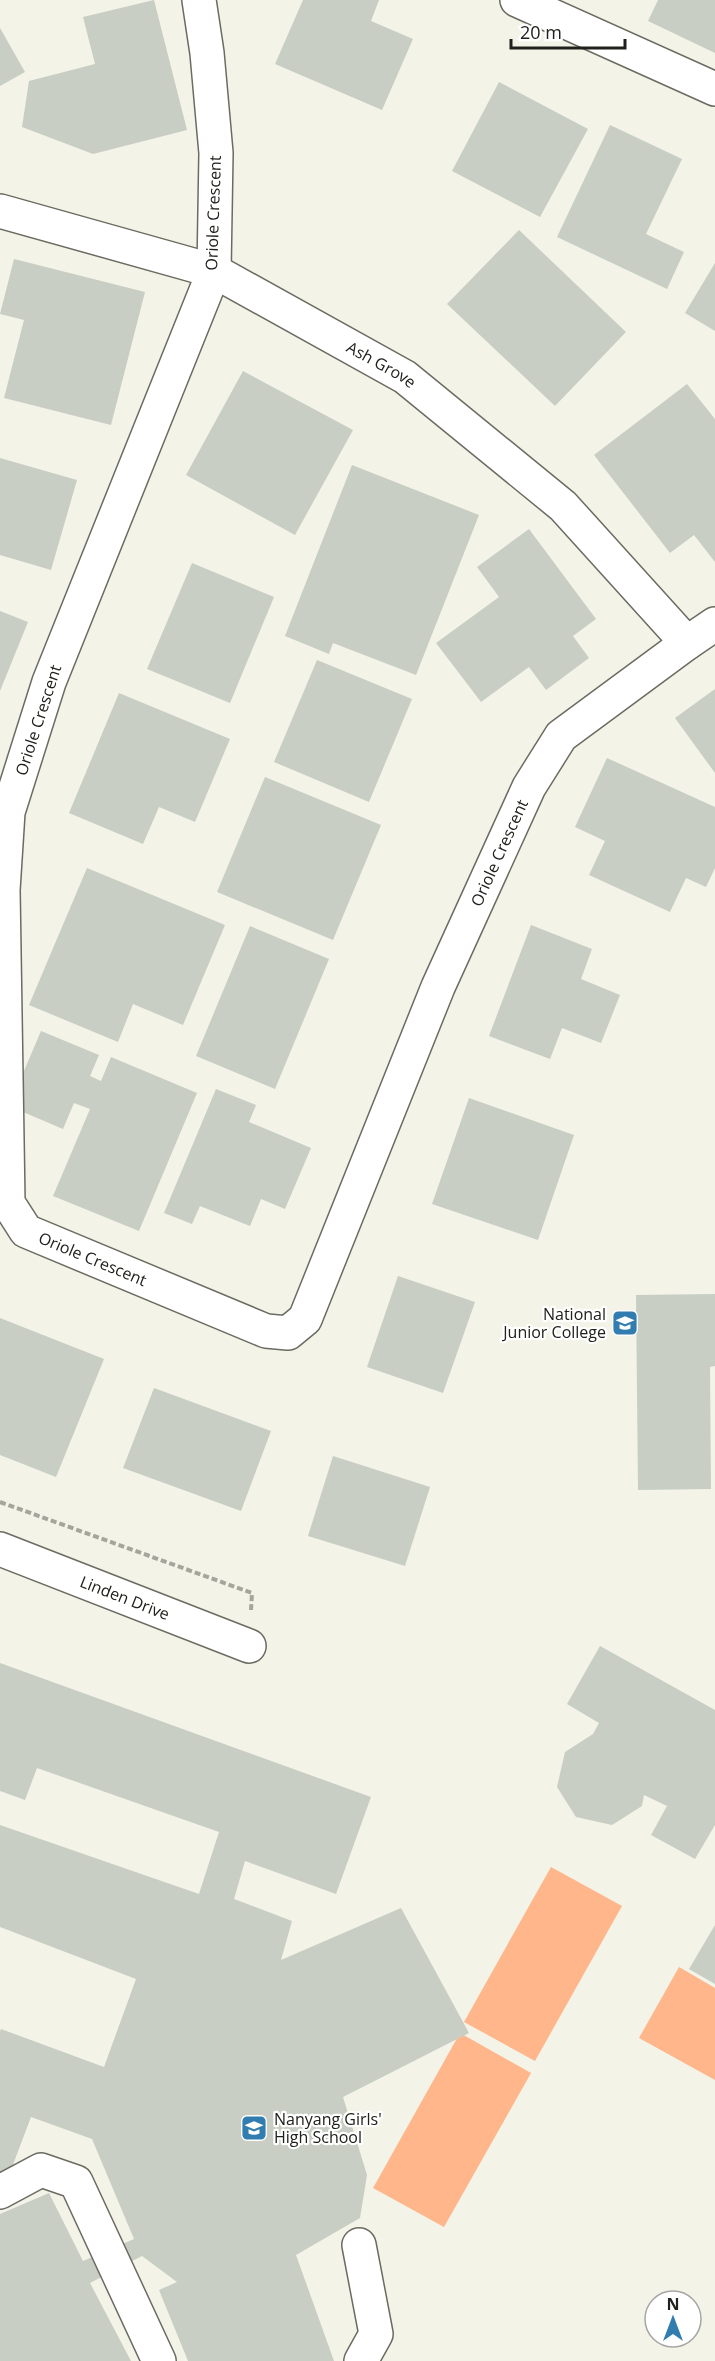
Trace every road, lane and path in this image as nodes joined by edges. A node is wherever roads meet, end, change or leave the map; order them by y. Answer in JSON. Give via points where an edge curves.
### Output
{"nodes":[{"id":1,"x":199,"y":0,"type":"edge"},
{"id":2,"x":517,"y":0,"type":"edge"},
{"id":3,"x":715,"y":89,"type":"edge"},
{"id":4,"x":0,"y":211,"type":"edge"},
{"id":5,"x":214,"y":271,"type":"junction"},
{"id":6,"x":715,"y":624,"type":"edge"},
{"id":7,"x":687,"y":643,"type":"junction"},
{"id":8,"x":0,"y":1502,"type":"edge"},
{"id":9,"x":0,"y":1549,"type":"edge"},
{"id":10,"x":249,"y":1646,"type":"joint"},
{"id":11,"x":0,"y":2192,"type":"edge"},
{"id":12,"x":359,"y":2245,"type":"dead end"},
{"id":13,"x":159,"y":2361,"type":"edge"},
{"id":14,"x":361,"y":2361,"type":"edge"}],
"edges":[{"from":1,"to":5,"type":"street","name":"Oriole Crescent","via":[[216,153]]},
{"from":2,"to":3,"type":"street"},
{"from":4,"to":5,"type":"street","name":"Ash Grove"},
{"from":5,"to":7,"type":"street","name":"Ash Grove","via":[[405,377],[564,506]]},
{"from":5,"to":7,"type":"street","name":"Oriole Crescent","via":[[49,682],[8,812],[3,890],[8,1203],[26,1231],[266,1331],[288,1333],[305,1319],[438,987],[529,787],[561,736]]},
{"from":6,"to":7,"type":"street","name":"Oriole Crescent"},
{"from":8,"to":10,"type":"path","via":[[252,1593]]},
{"from":9,"to":10,"type":"street","name":"Linden Drive"},
{"from":11,"to":13,"type":"street","via":[[41,2170],[76,2182]]},
{"from":12,"to":14,"type":"street","via":[[376,2334]]}]}
